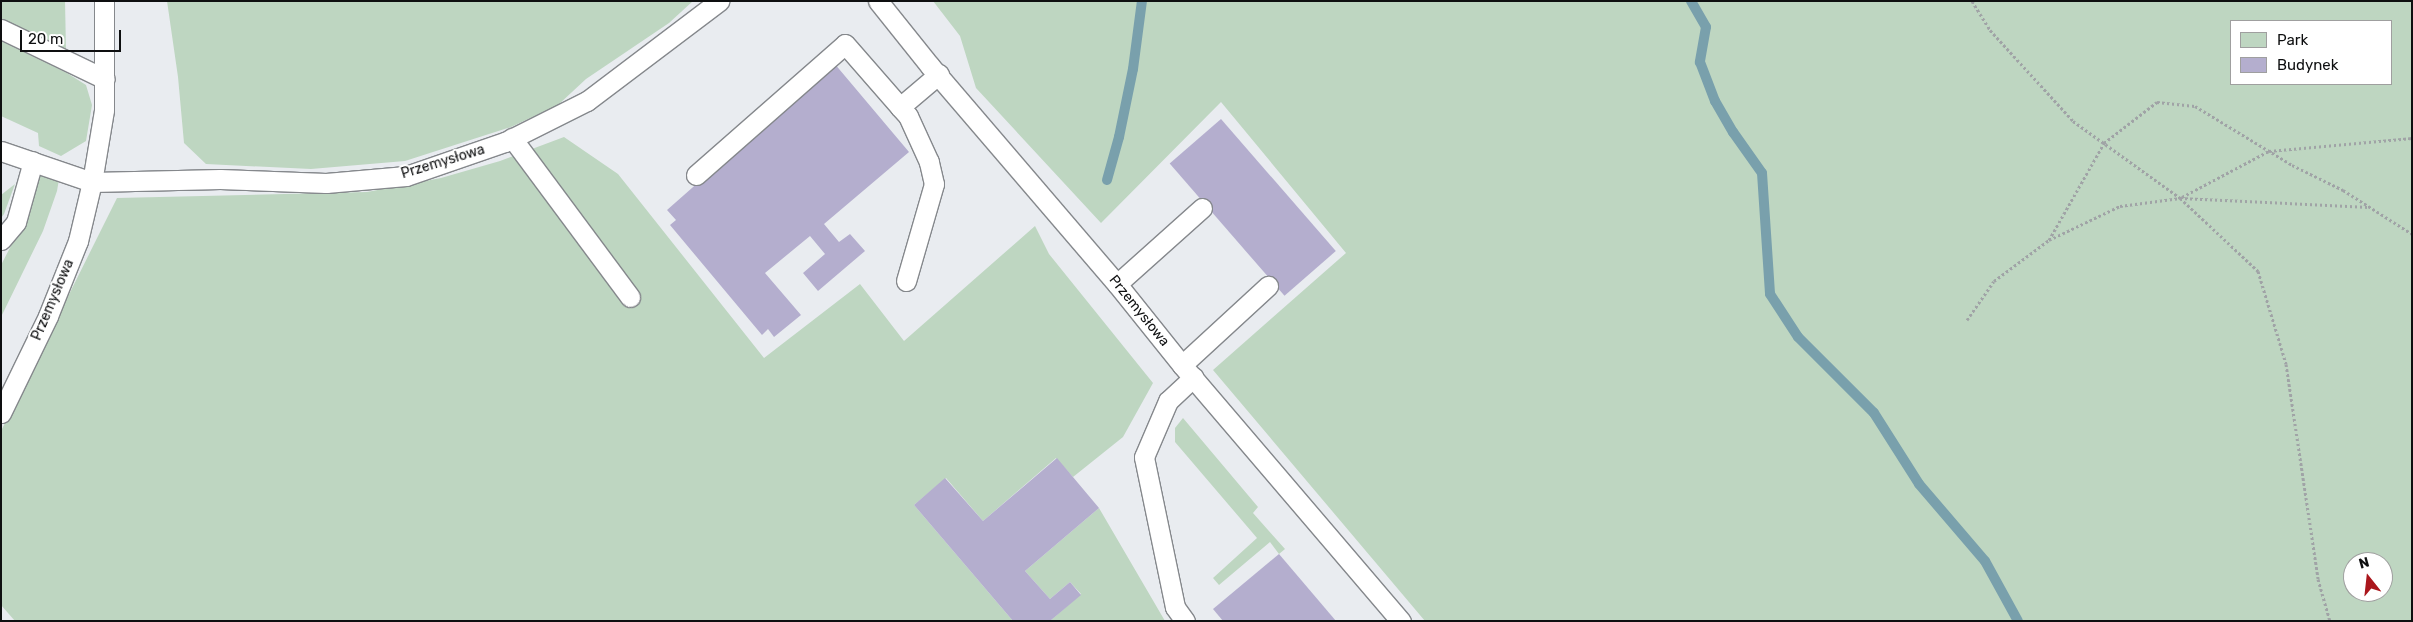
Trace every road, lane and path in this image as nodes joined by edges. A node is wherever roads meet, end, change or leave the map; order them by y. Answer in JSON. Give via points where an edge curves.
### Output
{"nodes":[{"id":1,"x":104,"y":1,"type":"edge"},
{"id":2,"x":720,"y":1,"type":"edge"},
{"id":3,"x":878,"y":1,"type":"edge"},
{"id":4,"x":1972,"y":1,"type":"edge"},
{"id":5,"x":1,"y":29,"type":"edge"},
{"id":6,"x":939,"y":74,"type":"junction"},
{"id":7,"x":105,"y":79,"type":"junction"},
{"id":8,"x":900,"y":107,"type":"junction"},
{"id":9,"x":512,"y":138,"type":"junction"},
{"id":10,"x":2412,"y":138,"type":"edge"},
{"id":11,"x":2104,"y":144,"type":"junction"},
{"id":12,"x":2268,"y":150,"type":"junction"},
{"id":13,"x":1,"y":151,"type":"edge"},
{"id":14,"x":33,"y":161,"type":"junction"},
{"id":15,"x":696,"y":175,"type":"dead end"},
{"id":16,"x":92,"y":182,"type":"junction"},
{"id":17,"x":2180,"y":198,"type":"junction"},
{"id":18,"x":2370,"y":207,"type":"junction"},
{"id":19,"x":1202,"y":208,"type":"dead end"},
{"id":20,"x":2412,"y":234,"type":"edge"},
{"id":21,"x":1,"y":240,"type":"edge"},
{"id":22,"x":2049,"y":240,"type":"junction"},
{"id":23,"x":906,"y":281,"type":"dead end"},
{"id":24,"x":1117,"y":284,"type":"junction"},
{"id":25,"x":1268,"y":286,"type":"dead end"},
{"id":26,"x":630,"y":297,"type":"dead end"},
{"id":27,"x":1967,"y":320,"type":"dead end"},
{"id":28,"x":1188,"y":371,"type":"junction"},
{"id":29,"x":1,"y":412,"type":"edge"},
{"id":30,"x":1185,"y":621,"type":"edge"},
{"id":31,"x":1401,"y":621,"type":"edge"},
{"id":32,"x":2330,"y":621,"type":"edge"}],
"edges":[{"from":1,"to":7,"type":"lane","name":"Przemysłowa"},
{"from":2,"to":9,"type":"lane","name":"Przemysłowa","via":[[587,101]]},
{"from":3,"to":6,"type":"lane","name":"Przemysłowa"},
{"from":4,"to":11,"type":"path","via":[[1990,30],[2066,114]]},
{"from":5,"to":7,"type":"lane"},
{"from":6,"to":8,"type":"lane"},
{"from":6,"to":24,"type":"lane","name":"Przemysłowa"},
{"from":7,"to":16,"type":"lane","name":"Przemysłowa","via":[[104,110]]},
{"from":8,"to":15,"type":"lane","via":[[845,44]]},
{"from":8,"to":23,"type":"lane","via":[[908,116],[929,162],[934,184]]},
{"from":9,"to":16,"type":"lane","name":"Przemysłowa","via":[[406,176],[326,182],[220,179]]},
{"from":9,"to":26,"type":"lane"},
{"from":10,"to":12,"type":"path"},
{"from":11,"to":12,"type":"path","via":[[2157,102],[2195,106]]},
{"from":11,"to":17,"type":"path"},
{"from":11,"to":22,"type":"path"},
{"from":12,"to":17,"type":"path"},
{"from":12,"to":18,"type":"path"},
{"from":13,"to":14,"type":"lane"},
{"from":14,"to":16,"type":"lane"},
{"from":14,"to":21,"type":"lane","via":[[16,222]]},
{"from":16,"to":29,"type":"lane","name":"Przemysłowa","via":[[78,241],[48,316]]},
{"from":17,"to":18,"type":"path"},
{"from":17,"to":22,"type":"path","via":[[2120,206]]},
{"from":17,"to":32,"type":"path","via":[[2258,271],[2286,364],[2318,579]]},
{"from":18,"to":20,"type":"path"},
{"from":19,"to":24,"type":"lane"},
{"from":22,"to":27,"type":"path","via":[[1994,280]]},
{"from":24,"to":28,"type":"lane","name":"Przemysłowa"},
{"from":25,"to":28,"type":"lane"},
{"from":28,"to":30,"type":"lane","via":[[1168,401],[1144,457],[1174,607]]},
{"from":28,"to":31,"type":"lane","name":"Przemysłowa"}]}
